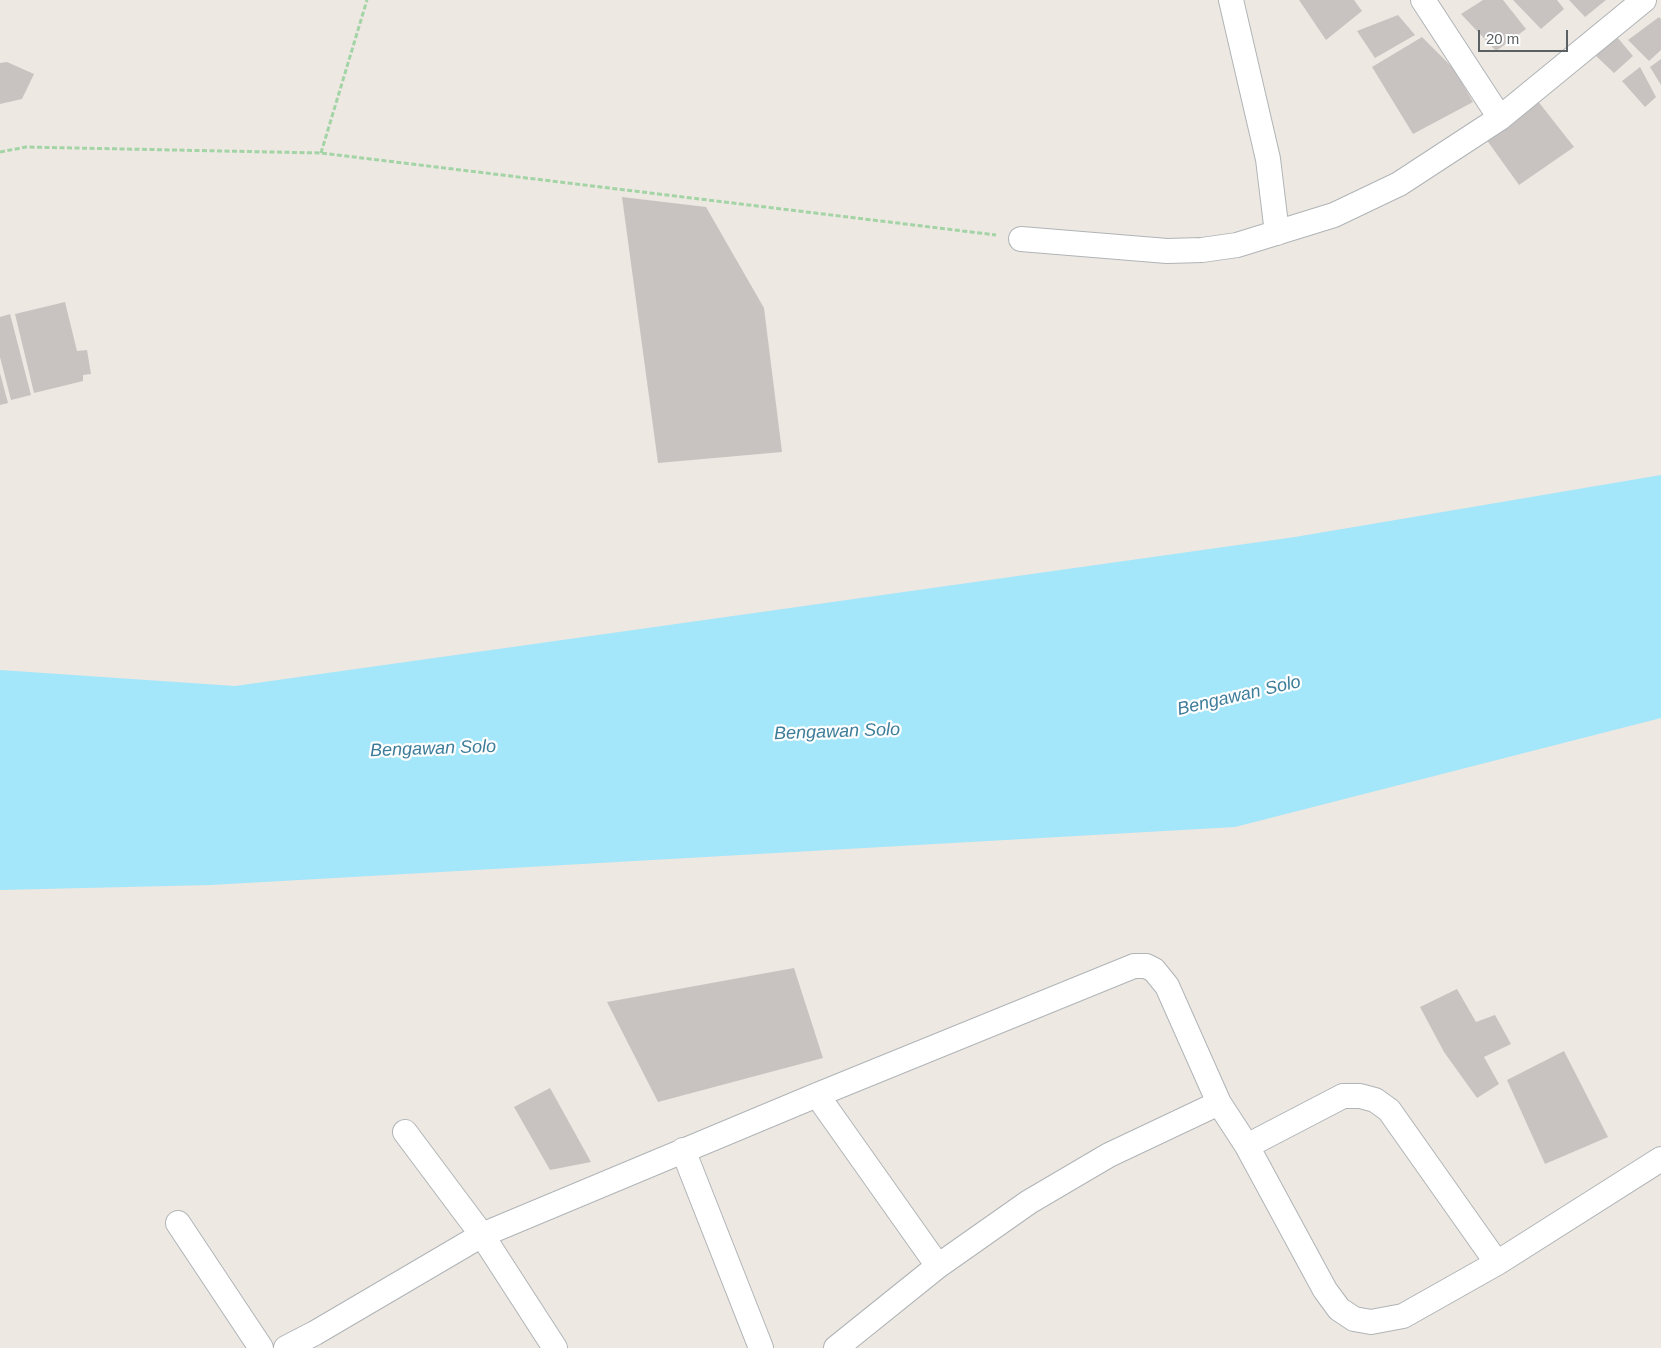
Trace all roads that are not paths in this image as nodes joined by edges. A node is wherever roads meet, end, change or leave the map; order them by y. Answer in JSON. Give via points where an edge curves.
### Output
{"nodes":[{"id":1,"x":1231,"y":0,"type":"edge"},
{"id":2,"x":1423,"y":0,"type":"edge"},
{"id":3,"x":1644,"y":0,"type":"edge"},
{"id":4,"x":1654,"y":0,"type":"edge"},
{"id":5,"x":1661,"y":8,"type":"edge"},
{"id":6,"x":1500,"y":118,"type":"junction"},
{"id":7,"x":1277,"y":233,"type":"junction"},
{"id":8,"x":1022,"y":239,"type":"road end"},
{"id":9,"x":817,"y":1095,"type":"junction"},
{"id":10,"x":1219,"y":1103,"type":"junction"},
{"id":11,"x":406,"y":1132,"type":"dead end"},
{"id":12,"x":1247,"y":1146,"type":"junction"},
{"id":13,"x":683,"y":1150,"type":"junction"},
{"id":14,"x":1661,"y":1159,"type":"edge"},
{"id":15,"x":178,"y":1223,"type":"dead end"},
{"id":16,"x":482,"y":1235,"type":"junction"},
{"id":17,"x":1497,"y":1263,"type":"junction"},
{"id":18,"x":938,"y":1266,"type":"junction"},
{"id":19,"x":261,"y":1348,"type":"edge"},
{"id":20,"x":286,"y":1348,"type":"edge"},
{"id":21,"x":555,"y":1348,"type":"edge"},
{"id":22,"x":761,"y":1348,"type":"edge"},
{"id":23,"x":836,"y":1348,"type":"edge"}],
"edges":[{"from":1,"to":7,"type":"street","via":[[1268,159]]},
{"from":2,"to":6,"type":"street"},
{"from":3,"to":6,"type":"street"},
{"from":4,"to":5,"type":"street"},
{"from":6,"to":7,"type":"street","via":[[1400,184],[1334,215]]},
{"from":7,"to":8,"type":"street","via":[[1237,245],[1193,250]]},
{"from":9,"to":10,"type":"street","via":[[1140,965],[1154,970],[1167,986]]},
{"from":9,"to":13,"type":"street"},
{"from":9,"to":18,"type":"street"},
{"from":10,"to":12,"type":"street"},
{"from":10,"to":18,"type":"street","via":[[1109,1155],[1029,1202]]},
{"from":11,"to":16,"type":"street"},
{"from":12,"to":17,"type":"street","via":[[1343,1096],[1375,1100],[1389,1110]]},
{"from":12,"to":17,"type":"street","via":[[1325,1290],[1338,1309],[1354,1319],[1371,1322],[1403,1316]]},
{"from":13,"to":16,"type":"street"},
{"from":13,"to":22,"type":"street"},
{"from":14,"to":17,"type":"street"},
{"from":15,"to":19,"type":"street"},
{"from":16,"to":20,"type":"street"},
{"from":16,"to":21,"type":"street"},
{"from":18,"to":23,"type":"street"}]}
